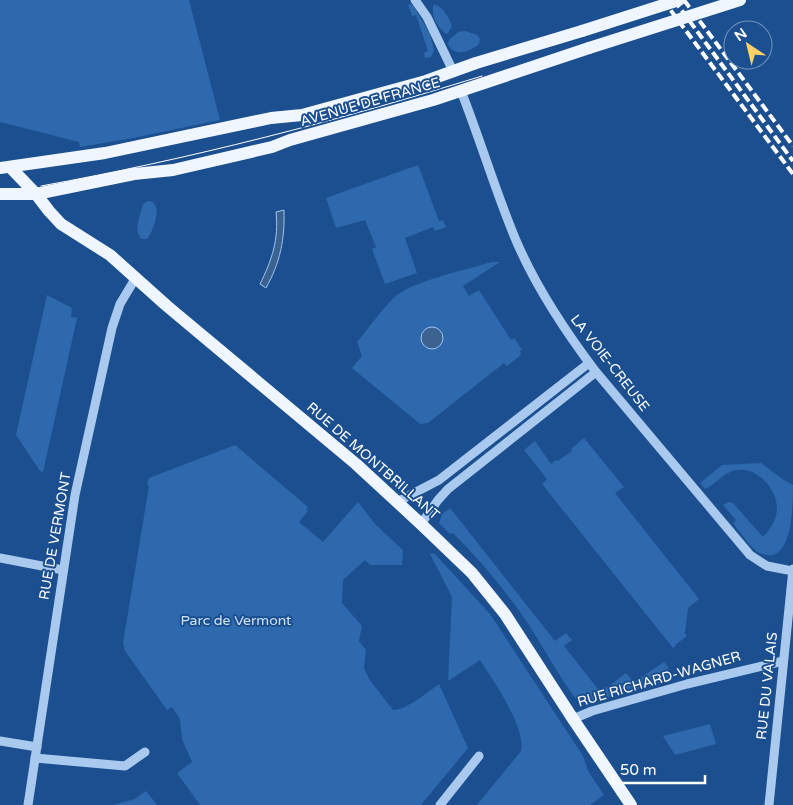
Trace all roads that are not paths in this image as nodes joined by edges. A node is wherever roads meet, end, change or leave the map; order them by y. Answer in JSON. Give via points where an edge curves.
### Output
{"nodes":[{"id":1,"x":415,"y":0,"type":"edge"},
{"id":2,"x":680,"y":0,"type":"edge"},
{"id":3,"x":740,"y":0,"type":"edge"},
{"id":4,"x":453,"y":71,"type":"junction"},
{"id":5,"x":461,"y":91,"type":"junction"},
{"id":6,"x":5,"y":168,"type":"edge"},
{"id":7,"x":0,"y":194,"type":"edge"},
{"id":8,"x":36,"y":194,"type":"junction"},
{"id":9,"x":135,"y":279,"type":"junction"},
{"id":10,"x":589,"y":363,"type":"junction"},
{"id":11,"x":596,"y":372,"type":"junction"},
{"id":12,"x":506,"y":428,"type":"junction"},
{"id":13,"x":514,"y":437,"type":"junction"},
{"id":14,"x":446,"y":475,"type":"junction"},
{"id":15,"x":454,"y":485,"type":"junction"},
{"id":16,"x":397,"y":502,"type":"junction"},
{"id":17,"x":421,"y":524,"type":"junction"},
{"id":18,"x":0,"y":558,"type":"edge"},
{"id":19,"x":63,"y":570,"type":"junction"},
{"id":20,"x":793,"y":570,"type":"edge"},
{"id":21,"x":783,"y":661,"type":"junction"},
{"id":22,"x":573,"y":719,"type":"junction"},
{"id":23,"x":0,"y":741,"type":"edge"},
{"id":24,"x":37,"y":747,"type":"junction"},
{"id":25,"x":145,"y":752,"type":"dead end"},
{"id":26,"x":479,"y":756,"type":"dead end"},
{"id":27,"x":35,"y":758,"type":"junction"},
{"id":28,"x":28,"y":805,"type":"edge"},
{"id":29,"x":440,"y":805,"type":"edge"},
{"id":30,"x":632,"y":805,"type":"edge"},
{"id":31,"x":769,"y":805,"type":"edge"}],
"edges":[{"from":1,"to":4,"type":"street","via":[[427,17]]},
{"from":2,"to":4,"type":"main road","name":"AVENUE DE FRANCE","bridge":true},
{"from":3,"to":5,"type":"main road","name":"AVENUE DE FRANCE","bridge":true},
{"from":4,"to":5,"type":"main road"},
{"from":4,"to":6,"type":"main road","name":"AVENUE DE FRANCE","via":[[302,115],[271,118],[105,153]]},
{"from":5,"to":8,"type":"main road","name":"AVENUE DE FRANCE","via":[[272,147],[173,170],[134,174]]},
{"from":5,"to":10,"type":"street","name":"LA VOIE-CREUSE","via":[[520,250],[558,319]]},
{"from":6,"to":8,"type":"main road","name":"RUE DE MONTBRILLANT"},
{"from":7,"to":8,"type":"main road","name":"AVENUE DE FRANCE"},
{"from":8,"to":9,"type":"main road","name":"RUE DE MONTBRILLANT","via":[[61,224],[110,256]]},
{"from":9,"to":16,"type":"main road","name":"RUE DE MONTBRILLANT"},
{"from":9,"to":19,"type":"street","name":"RUE DE VERMONT","via":[[120,304],[112,328],[75,495]]},
{"from":10,"to":11,"type":"street","name":"LA VOIE-CREUSE"},
{"from":10,"to":12,"type":"street"},
{"from":11,"to":13,"type":"street"},
{"from":11,"to":20,"type":"street","name":"LA VOIE-CREUSE","via":[[750,556],[767,566]]},
{"from":12,"to":13,"type":"street"},
{"from":12,"to":14,"type":"street"},
{"from":13,"to":15,"type":"street"},
{"from":14,"to":15,"type":"street"},
{"from":14,"to":16,"type":"street"},
{"from":15,"to":17,"type":"street","via":[[438,500]]},
{"from":16,"to":17,"type":"main road","name":"RUE DE MONTBRILLANT"},
{"from":17,"to":22,"type":"main road","name":"RUE DE MONTBRILLANT","via":[[472,573],[500,607]]},
{"from":18,"to":19,"type":"street"},
{"from":19,"to":24,"type":"street","name":"RUE DE VERMONT"},
{"from":20,"to":21,"type":"street","name":"RUE DU VALAIS"},
{"from":21,"to":22,"type":"street","name":"RUE RICHARD-WAGNER","via":[[687,684]]},
{"from":21,"to":31,"type":"street","name":"RUE DU VALAIS"},
{"from":22,"to":30,"type":"main road","name":"RUE DE MONTBRILLANT"},
{"from":23,"to":24,"type":"street"},
{"from":24,"to":27,"type":"street","name":"RUE DE VERMONT"},
{"from":25,"to":27,"type":"street","via":[[125,766]]},
{"from":26,"to":29,"type":"street"},
{"from":27,"to":28,"type":"street","name":"RUE DE VERMONT"}]}
